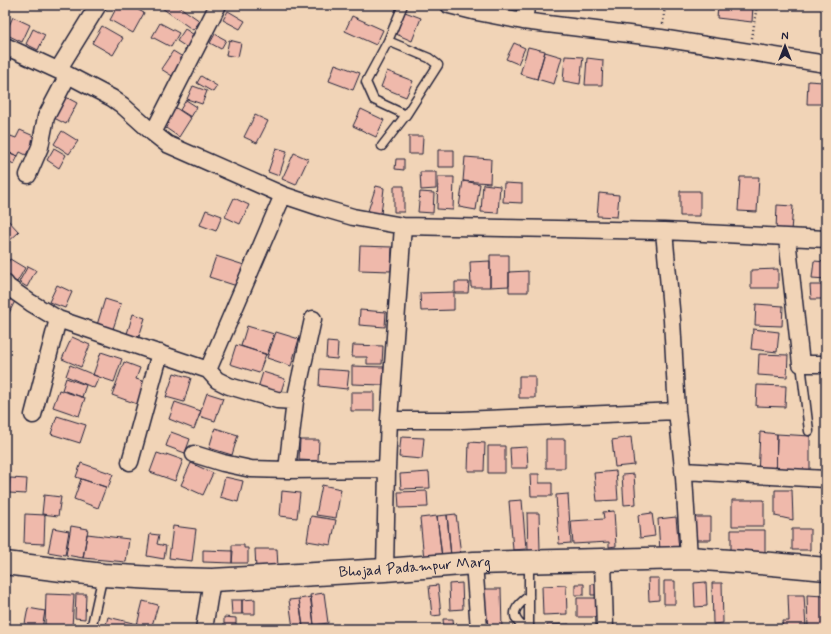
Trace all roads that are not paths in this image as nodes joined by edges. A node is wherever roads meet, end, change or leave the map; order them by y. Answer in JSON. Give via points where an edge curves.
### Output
{"nodes":[{"id":1,"x":98,"y":5,"type":"edge"},
{"id":2,"x":218,"y":5,"type":"edge"},
{"id":3,"x":403,"y":5,"type":"edge"},
{"id":4,"x":449,"y":5,"type":"edge"},
{"id":5,"x":527,"y":5,"type":"edge"},
{"id":6,"x":523,"y":20,"type":"junction"},
{"id":7,"x":388,"y":41,"type":"junction"},
{"id":8,"x":7,"y":51,"type":"edge"},
{"id":9,"x":826,"y":64,"type":"edge"},
{"id":10,"x":63,"y":72,"type":"junction"},
{"id":11,"x":406,"y":115,"type":"junction"},
{"id":12,"x":153,"y":133,"type":"junction"},
{"id":13,"x":382,"y":146,"type":"dead end"},
{"id":14,"x":28,"y":175,"type":"dead end"},
{"id":15,"x":283,"y":195,"type":"junction"},
{"id":16,"x":403,"y":226,"type":"junction"},
{"id":17,"x":664,"y":231,"type":"junction"},
{"id":18,"x":787,"y":238,"type":"junction"},
{"id":19,"x":826,"y":239,"type":"edge"},
{"id":20,"x":5,"y":283,"type":"edge"},
{"id":21,"x":58,"y":319,"type":"junction"},
{"id":22,"x":313,"y":319,"type":"dead end"},
{"id":23,"x":160,"y":353,"type":"junction"},
{"id":24,"x":801,"y":364,"type":"junction"},
{"id":25,"x":826,"y":364,"type":"edge"},
{"id":26,"x":208,"y":370,"type":"junction"},
{"id":27,"x":295,"y":401,"type":"junction"},
{"id":28,"x":677,"y":410,"type":"junction"},
{"id":29,"x":33,"y":415,"type":"dead end"},
{"id":30,"x":389,"y":420,"type":"junction"},
{"id":31,"x":809,"y":431,"type":"dead end"},
{"id":32,"x":194,"y":454,"type":"dead end"},
{"id":33,"x":130,"y":462,"type":"dead end"},
{"id":34,"x":387,"y":469,"type":"junction"},
{"id":35,"x":287,"y":470,"type":"junction"},
{"id":36,"x":683,"y":471,"type":"junction"},
{"id":37,"x":826,"y":479,"type":"edge"},
{"id":38,"x":689,"y":558,"type":"junction"},
{"id":39,"x":604,"y":560,"type":"junction"},
{"id":40,"x":528,"y":561,"type":"junction"},
{"id":41,"x":474,"y":562,"type":"junction"},
{"id":42,"x":5,"y":563,"type":"edge"},
{"id":43,"x":826,"y":569,"type":"edge"},
{"id":44,"x":386,"y":570,"type":"junction"},
{"id":45,"x":103,"y":575,"type":"junction"},
{"id":46,"x":212,"y":580,"type":"junction"},
{"id":47,"x":529,"y":596,"type":"dead end"},
{"id":48,"x":91,"y":629,"type":"edge"},
{"id":49,"x":204,"y":629,"type":"edge"},
{"id":50,"x":479,"y":629,"type":"edge"},
{"id":51,"x":605,"y":629,"type":"edge"}],
"edges":[{"from":1,"to":10,"type":"street"},
{"from":2,"to":12,"type":"street"},
{"from":3,"to":7,"type":"lane"},
{"from":4,"to":6,"type":"street"},
{"from":5,"to":6,"type":"street"},
{"from":6,"to":9,"type":"street","via":[[661,38]]},
{"from":7,"to":11,"type":"lane","via":[[366,82],[374,100]]},
{"from":7,"to":11,"type":"lane","via":[[429,58],[438,65]]},
{"from":8,"to":10,"type":"street"},
{"from":10,"to":12,"type":"street","via":[[112,98]]},
{"from":10,"to":14,"type":"street","via":[[46,117],[40,147]]},
{"from":11,"to":13,"type":"lane"},
{"from":12,"to":15,"type":"street","via":[[167,144]]},
{"from":15,"to":16,"type":"street","via":[[353,217]]},
{"from":15,"to":26,"type":"street"},
{"from":16,"to":17,"type":"street"},
{"from":16,"to":30,"type":"street"},
{"from":17,"to":18,"type":"street"},
{"from":17,"to":28,"type":"street"},
{"from":18,"to":19,"type":"street"},
{"from":18,"to":24,"type":"street"},
{"from":20,"to":21,"type":"street"},
{"from":21,"to":23,"type":"street"},
{"from":21,"to":29,"type":"street"},
{"from":22,"to":27,"type":"street"},
{"from":23,"to":26,"type":"street"},
{"from":23,"to":33,"type":"street"},
{"from":24,"to":25,"type":"street"},
{"from":24,"to":31,"type":"lane"},
{"from":26,"to":27,"type":"street","via":[[217,380],[229,386],[277,400]]},
{"from":27,"to":35,"type":"street"},
{"from":28,"to":30,"type":"street","via":[[462,420]]},
{"from":28,"to":36,"type":"street"},
{"from":30,"to":34,"type":"street"},
{"from":32,"to":35,"type":"street","via":[[251,469]]},
{"from":34,"to":35,"type":"street"},
{"from":34,"to":44,"type":"street"},
{"from":36,"to":37,"type":"street"},
{"from":36,"to":38,"type":"street"},
{"from":38,"to":39,"type":"street","name":"Bhojad Padampur Marg"},
{"from":38,"to":43,"type":"street","name":"Bhojad Padampur Marg"},
{"from":39,"to":40,"type":"street","name":"Bhojad Padampur Marg"},
{"from":39,"to":51,"type":"street"},
{"from":40,"to":41,"type":"street","name":"Bhojad Padampur Marg"},
{"from":40,"to":47,"type":"lane"},
{"from":41,"to":44,"type":"street","name":"Bhojad Padampur Marg"},
{"from":41,"to":50,"type":"street"},
{"from":42,"to":45,"type":"street","name":"Bhojad Padampur Marg"},
{"from":44,"to":46,"type":"street","name":"Bhojad Padampur Marg"},
{"from":45,"to":46,"type":"street","name":"Bhojad Padampur Marg"},
{"from":45,"to":48,"type":"lane"},
{"from":46,"to":49,"type":"street"}]}
